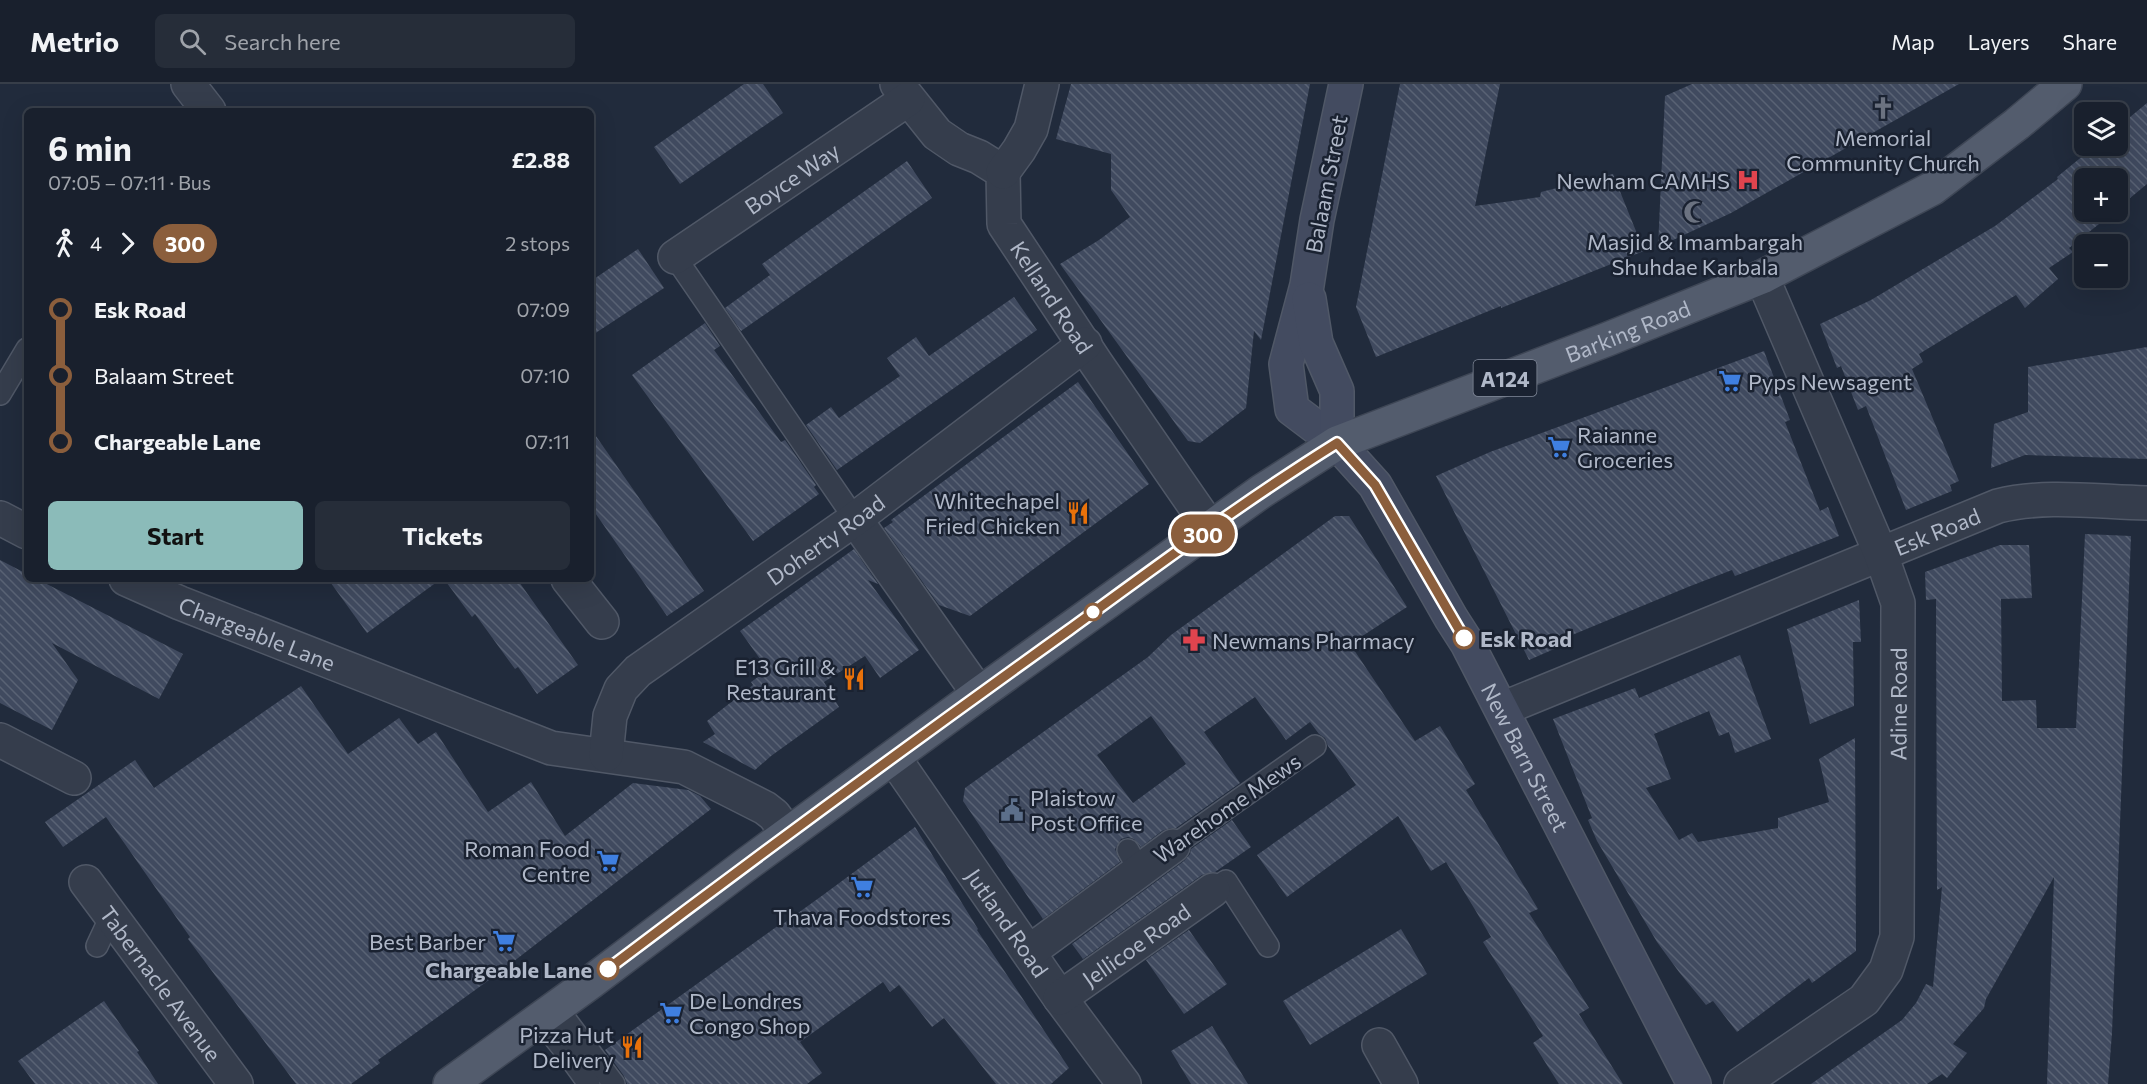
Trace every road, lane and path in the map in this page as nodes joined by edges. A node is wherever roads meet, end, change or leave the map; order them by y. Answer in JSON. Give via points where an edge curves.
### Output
{"nodes":[{"id":1,"x":188,"y":84,"type":"edge"},
{"id":2,"x":1042,"y":84,"type":"edge"},
{"id":3,"x":1346,"y":84,"type":"edge"},
{"id":4,"x":2065,"y":84,"type":"edge"},
{"id":5,"x":903,"y":92,"type":"edge"},
{"id":6,"x":206,"y":108,"type":"edge"},
{"id":7,"x":1002,"y":172,"type":"junction"},
{"id":8,"x":675,"y":257,"type":"joint"},
{"id":9,"x":1762,"y":277,"type":"junction"},
{"id":10,"x":1307,"y":285,"type":"junction"},
{"id":11,"x":1090,"y":354,"type":"junction"},
{"id":12,"x":24,"y":355,"type":"edge"},
{"id":13,"x":0,"y":394,"type":"edge"},
{"id":14,"x":1337,"y":443,"type":"junction"},
{"id":15,"x":2147,"y":503,"type":"edge"},
{"id":16,"x":0,"y":518,"type":"edge"},
{"id":17,"x":855,"y":519,"type":"junction"},
{"id":18,"x":1210,"y":528,"type":"junction"},
{"id":19,"x":24,"y":530,"type":"edge"},
{"id":20,"x":1881,"y":552,"type":"junction"},
{"id":21,"x":141,"y":582,"type":"edge"},
{"id":22,"x":570,"y":582,"type":"edge"},
{"id":23,"x":185,"y":591,"type":"edge"},
{"id":24,"x":602,"y":622,"type":"dead end"},
{"id":25,"x":979,"y":694,"type":"junction"},
{"id":26,"x":1502,"y":709,"type":"junction"},
{"id":27,"x":0,"y":740,"type":"edge"},
{"id":28,"x":1315,"y":746,"type":"dead end"},
{"id":29,"x":606,"y":755,"type":"junction"},
{"id":30,"x":894,"y":758,"type":"junction"},
{"id":31,"x":74,"y":778,"type":"dead end"},
{"id":32,"x":788,"y":834,"type":"junction"},
{"id":33,"x":1173,"y":846,"type":"joint"},
{"id":34,"x":86,"y":882,"type":"dead end"},
{"id":35,"x":1213,"y":890,"type":"joint"},
{"id":36,"x":111,"y":916,"type":"junction"},
{"id":37,"x":97,"y":946,"type":"dead end"},
{"id":38,"x":1268,"y":946,"type":"dead end"},
{"id":39,"x":1029,"y":952,"type":"junction"},
{"id":40,"x":1060,"y":998,"type":"junction"},
{"id":41,"x":548,"y":1013,"type":"junction"},
{"id":42,"x":1379,"y":1045,"type":"dead end"},
{"id":43,"x":1114,"y":1080,"type":"edge"},
{"id":44,"x":236,"y":1084,"type":"edge"},
{"id":45,"x":450,"y":1084,"type":"edge"},
{"id":46,"x":589,"y":1084,"type":"edge"},
{"id":47,"x":614,"y":1084,"type":"edge"},
{"id":48,"x":1401,"y":1084,"type":"edge"},
{"id":49,"x":1694,"y":1084,"type":"edge"},
{"id":50,"x":1741,"y":1084,"type":"edge"}],
"edges":[{"from":1,"to":6,"type":"street"},
{"from":2,"to":7,"type":"street","via":[[1031,129]]},
{"from":3,"to":10,"type":"street","name":"Balaam Street"},
{"from":4,"to":9,"type":"main road","name":"Barking Road","number":"A124","via":[[1933,188]]},
{"from":5,"to":7,"type":"street","via":[[937,134]]},
{"from":5,"to":8,"type":"street","name":"Boyce Way"},
{"from":7,"to":11,"type":"street","name":"Kelland Road","via":[[1004,224]]},
{"from":8,"to":17,"type":"lane"},
{"from":9,"to":14,"type":"main road","name":"Barking Road","number":"A124"},
{"from":9,"to":20,"type":"street","name":"Adine Road"},
{"from":10,"to":14,"type":"street","name":"Balaam Street","via":[[1316,344],[1337,391]]},
{"from":10,"to":14,"type":"street","name":"Balaam Street","via":[[1286,364],[1292,409]]},
{"from":11,"to":17,"type":"street","name":"Doherty Road"},
{"from":11,"to":18,"type":"street","name":"Kelland Road"},
{"from":12,"to":13,"type":"lane"},
{"from":14,"to":18,"type":"main road","name":"Barking Road","number":"A124"},
{"from":14,"to":26,"type":"street","name":"New Barn Street","via":[[1375,485]]},
{"from":15,"to":20,"type":"street","name":"Esk Road","via":[[2020,501]]},
{"from":16,"to":19,"type":"street"},
{"from":17,"to":25,"type":"street"},
{"from":17,"to":29,"type":"street","name":"Doherty Road","via":[[638,671],[621,689],[610,716]]},
{"from":18,"to":25,"type":"main road","name":"Barking Road","number":"A124"},
{"from":20,"to":26,"type":"street","name":"Esk Road"},
{"from":20,"to":50,"type":"street","name":"Adine Road","via":[[1898,603],[1897,937],[1886,970],[1864,1000]]},
{"from":21,"to":23,"type":"street","name":"Chargeable Lane"},
{"from":22,"to":24,"type":"street"},
{"from":23,"to":29,"type":"street","name":"Chargeable Lane","via":[[551,748]]},
{"from":25,"to":30,"type":"main road","name":"Barking Road","number":"A124"},
{"from":26,"to":49,"type":"street","name":"New Barn Street"},
{"from":27,"to":31,"type":"street"},
{"from":28,"to":33,"type":"lane","name":"Warehome Mews"},
{"from":29,"to":32,"type":"street","name":"Chargeable Lane","via":[[684,767],[765,808]]},
{"from":30,"to":32,"type":"main road","name":"Barking Road","number":"A124"},
{"from":30,"to":39,"type":"street","name":"Jutland Road"},
{"from":32,"to":41,"type":"main road","name":"Barking Road","number":"A124"},
{"from":33,"to":39,"type":"street","name":"Warehome Mews","via":[[1133,860]]},
{"from":34,"to":36,"type":"street","name":"Tabernacle Avenue"},
{"from":35,"to":38,"type":"lane","via":[[1226,881]]},
{"from":35,"to":40,"type":"street","name":"Jellicoe Road"},
{"from":36,"to":37,"type":"lane"},
{"from":36,"to":44,"type":"street","name":"Tabernacle Avenue"},
{"from":39,"to":40,"type":"street","name":"Jutland Road"},
{"from":40,"to":43,"type":"street","name":"Jutland Road"},
{"from":41,"to":45,"type":"main road","name":"Barking Road","number":"A124"},
{"from":41,"to":46,"type":"lane","via":[[567,1052]]},
{"from":41,"to":47,"type":"lane"},
{"from":42,"to":48,"type":"street"}]}
